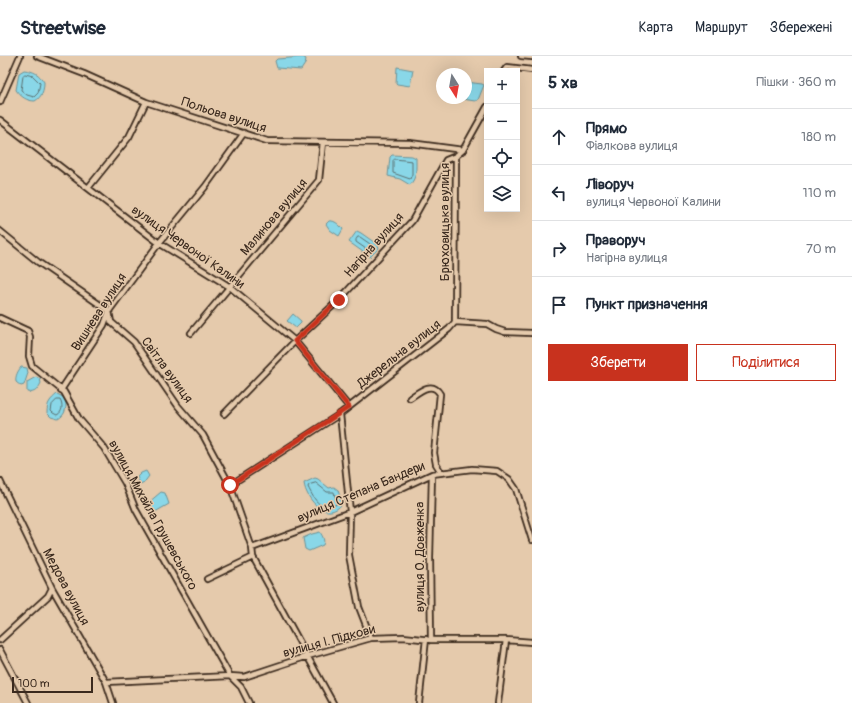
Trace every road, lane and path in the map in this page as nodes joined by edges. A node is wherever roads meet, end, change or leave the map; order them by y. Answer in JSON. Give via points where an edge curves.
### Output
{"nodes":[{"id":1,"x":20,"y":56,"type":"edge"},
{"id":2,"x":37,"y":56,"type":"edge"},
{"id":3,"x":521,"y":56,"type":"edge"},
{"id":4,"x":532,"y":57,"type":"edge"},
{"id":5,"x":520,"y":70,"type":"edge"},
{"id":6,"x":532,"y":70,"type":"edge"},
{"id":7,"x":0,"y":102,"type":"edge"},
{"id":8,"x":146,"y":102,"type":"junction"},
{"id":9,"x":484,"y":112,"type":"edge"},
{"id":10,"x":0,"y":120,"type":"edge"},
{"id":11,"x":244,"y":133,"type":"junction"},
{"id":12,"x":324,"y":142,"type":"junction"},
{"id":13,"x":463,"y":150,"type":"junction"},
{"id":14,"x":456,"y":156,"type":"junction"},
{"id":15,"x":88,"y":188,"type":"junction"},
{"id":16,"x":0,"y":231,"type":"edge"},
{"id":17,"x":159,"y":243,"type":"junction"},
{"id":18,"x":230,"y":287,"type":"junction"},
{"id":19,"x":109,"y":311,"type":"junction"},
{"id":20,"x":0,"y":318,"type":"edge"},
{"id":21,"x":455,"y":322,"type":"junction"},
{"id":22,"x":191,"y":333,"type":"dead end"},
{"id":23,"x":532,"y":333,"type":"edge"},
{"id":24,"x":295,"y":341,"type":"junction"},
{"id":25,"x":61,"y":390,"type":"junction"},
{"id":26,"x":410,"y":398,"type":"dead end"},
{"id":27,"x":349,"y":407,"type":"junction"},
{"id":28,"x":224,"y":414,"type":"dead end"},
{"id":29,"x":340,"y":414,"type":"junction"},
{"id":30,"x":441,"y":472,"type":"junction"},
{"id":31,"x":432,"y":474,"type":"junction"},
{"id":32,"x":0,"y":481,"type":"edge"},
{"id":33,"x":230,"y":485,"type":"junction"},
{"id":34,"x":350,"y":512,"type":"junction"},
{"id":35,"x":532,"y":540,"type":"edge"},
{"id":36,"x":252,"y":548,"type":"junction"},
{"id":37,"x":253,"y":557,"type":"junction"},
{"id":38,"x":207,"y":579,"type":"dead end"},
{"id":39,"x":52,"y":588,"type":"junction"},
{"id":40,"x":371,"y":638,"type":"junction"},
{"id":41,"x":426,"y":639,"type":"junction"},
{"id":42,"x":0,"y":640,"type":"edge"},
{"id":43,"x":432,"y":640,"type":"junction"},
{"id":44,"x":506,"y":640,"type":"junction"},
{"id":45,"x":532,"y":642,"type":"edge"},
{"id":46,"x":0,"y":650,"type":"edge"},
{"id":47,"x":308,"y":656,"type":"junction"},
{"id":48,"x":230,"y":676,"type":"junction"},
{"id":49,"x":106,"y":682,"type":"junction"},
{"id":50,"x":28,"y":703,"type":"edge"},
{"id":51,"x":113,"y":703,"type":"edge"},
{"id":52,"x":249,"y":703,"type":"edge"},
{"id":53,"x":333,"y":703,"type":"edge"},
{"id":54,"x":419,"y":703,"type":"edge"},
{"id":55,"x":498,"y":703,"type":"edge"}],
"edges":[{"from":1,"to":7,"type":"street"},
{"from":2,"to":8,"type":"street","name":"Польова вулиця"},
{"from":3,"to":4,"type":"street"},
{"from":5,"to":6,"type":"street"},
{"from":8,"to":11,"type":"street","name":"Польова вулиця"},
{"from":8,"to":15,"type":"street","via":[[129,137]]},
{"from":9,"to":13,"type":"street","name":"Брюховицька вулиця"},
{"from":10,"to":15,"type":"street","name":"вулиця Червоної Калини"},
{"from":11,"to":12,"type":"street","name":"Польова вулиця","via":[[267,141]]},
{"from":11,"to":17,"type":"street","name":"Вишнева вулиця"},
{"from":12,"to":13,"type":"street","name":"Польова вулиця","via":[[416,144]]},
{"from":12,"to":18,"type":"street","name":"Малинова вулиця","via":[[319,180]]},
{"from":13,"to":14,"type":"street","name":"Брюховицька вулиця"},
{"from":14,"to":21,"type":"street","name":"Брюховицька вулиця"},
{"from":14,"to":24,"type":"street","name":"Нагірна вулиця","via":[[446,160],[412,221],[339,300]]},
{"from":15,"to":17,"type":"street","name":"вулиця Червоної Калини"},
{"from":16,"to":19,"type":"street","name":"Світла вулиця","via":[[38,262]]},
{"from":17,"to":18,"type":"street","name":"вулиця Червоної Калини"},
{"from":17,"to":19,"type":"street","name":"Вишнева вулиця"},
{"from":18,"to":22,"type":"street","name":"Малинова вулиця"},
{"from":18,"to":24,"type":"street","name":"вулиця Червоної Калини"},
{"from":19,"to":25,"type":"street","name":"Вишнева вулиця","via":[[104,325]]},
{"from":19,"to":33,"type":"street","name":"Світла вулиця","via":[[111,322],[134,342],[178,406],[203,435]]},
{"from":20,"to":25,"type":"street","name":"вулиця Михайла Грушевського","via":[[28,332],[32,366]]},
{"from":21,"to":23,"type":"street","name":"Джерельна вулиця","via":[[487,324],[505,332]]},
{"from":21,"to":27,"type":"street","name":"Джерельна вулиця"},
{"from":24,"to":27,"type":"street","name":"вулиця Червоної Калини"},
{"from":24,"to":28,"type":"street","name":"Нагірна вулиця"},
{"from":25,"to":48,"type":"street","name":"вулиця Михайла Грушевського","via":[[79,419],[104,448],[125,483],[136,510]]},
{"from":26,"to":30,"type":"street","via":[[427,387],[432,387],[440,394],[434,454]]},
{"from":27,"to":29,"type":"street","name":"Джерельна вулиця"},
{"from":29,"to":33,"type":"street","name":"Джерельна вулиця"},
{"from":29,"to":34,"type":"street"},
{"from":30,"to":31,"type":"street","name":"вулиця Степана Бандери"},
{"from":30,"to":35,"type":"street","name":"вулиця Степана Бандери","via":[[472,469],[497,471],[509,479],[516,489]]},
{"from":31,"to":34,"type":"street","name":"вулиця Степана Бандери"},
{"from":31,"to":43,"type":"street","name":"вулиця О. Довженка"},
{"from":32,"to":39,"type":"street","name":"Медова вулиця"},
{"from":33,"to":36,"type":"street","name":"Світла вулиця"},
{"from":34,"to":36,"type":"street","name":"вулиця Степана Бандери"},
{"from":34,"to":40,"type":"street","via":[[349,556],[359,607]]},
{"from":36,"to":37,"type":"street","name":"Світла вулиця"},
{"from":37,"to":38,"type":"street"},
{"from":37,"to":47,"type":"street"},
{"from":39,"to":42,"type":"street","via":[[48,596]]},
{"from":39,"to":49,"type":"street","name":"Медова вулиця"},
{"from":40,"to":41,"type":"street","name":"вулиця І. Підкови"},
{"from":40,"to":47,"type":"street","name":"вулиця І. Підкови"},
{"from":41,"to":43,"type":"street","name":"вулиця І. Підкови"},
{"from":41,"to":54,"type":"street"},
{"from":43,"to":44,"type":"street","name":"вулиця І. Підкови"},
{"from":44,"to":45,"type":"street","name":"вулиця І. Підкови"},
{"from":44,"to":55,"type":"street"},
{"from":46,"to":50,"type":"street"},
{"from":47,"to":48,"type":"street","name":"вулиця І. Підкови","via":[[244,677]]},
{"from":47,"to":53,"type":"street"},
{"from":48,"to":49,"type":"street","name":"вулиця І. Підкови"},
{"from":48,"to":52,"type":"street","name":"вулиця Михайла Грушевського","via":[[241,687]]},
{"from":49,"to":51,"type":"street","name":"Медова вулиця"}]}
